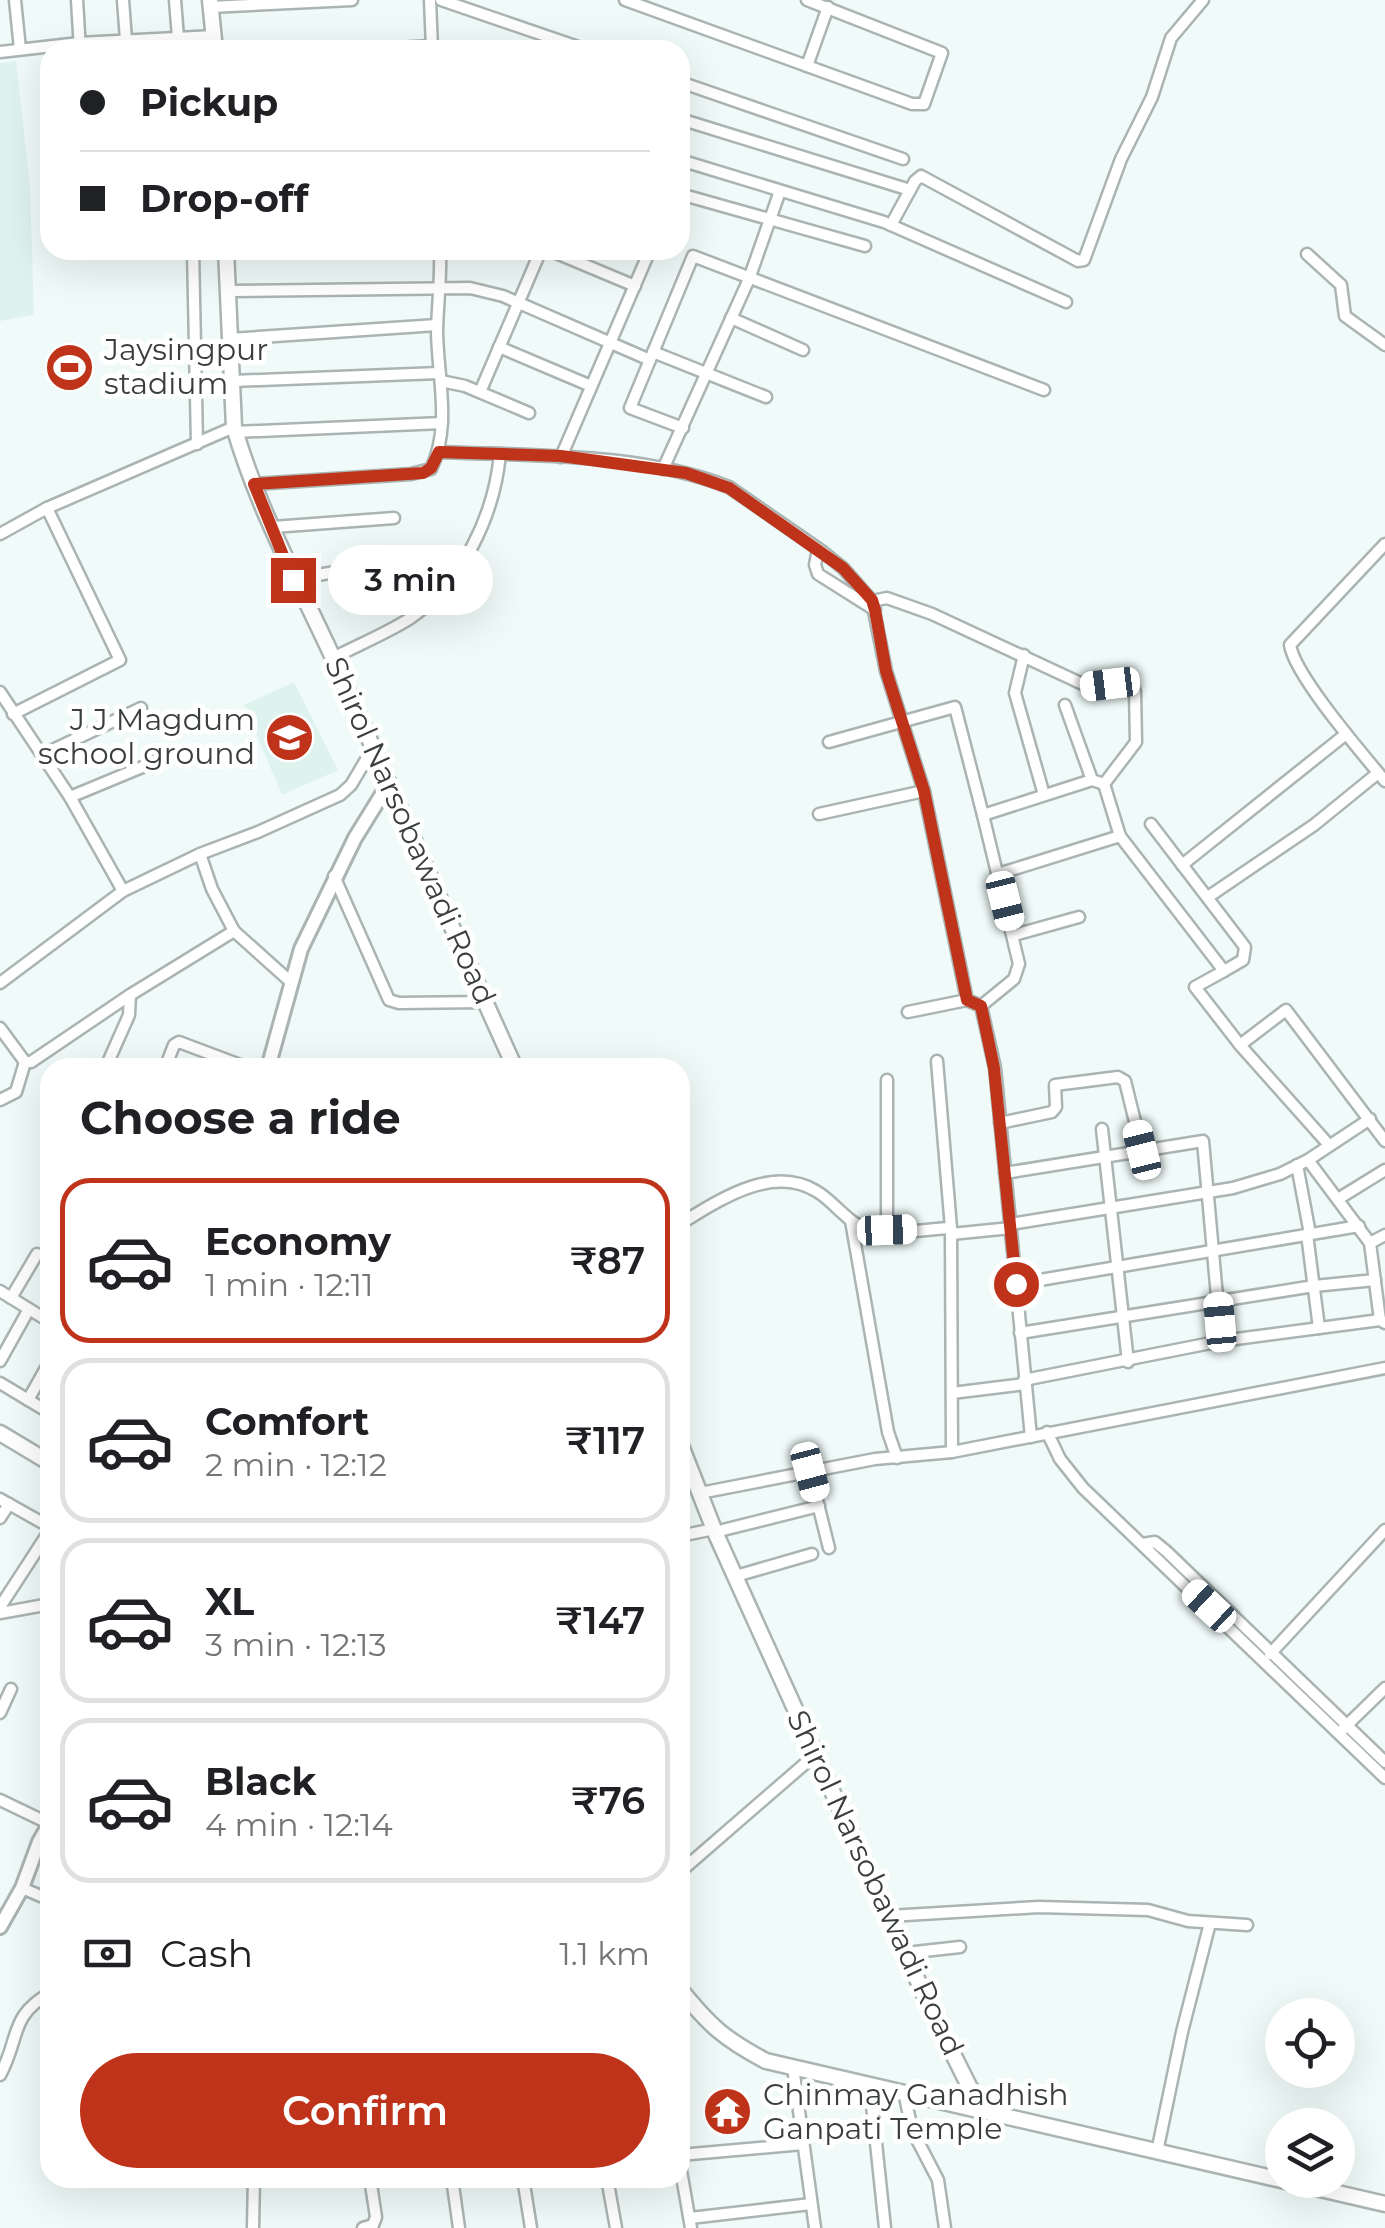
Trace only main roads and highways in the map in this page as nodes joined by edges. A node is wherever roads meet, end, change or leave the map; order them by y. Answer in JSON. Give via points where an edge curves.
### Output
{"nodes":[{"id":1,"x":210,"y":3,"type":"edge"},
{"id":2,"x":215,"y":40,"type":"edge"},
{"id":3,"x":226,"y":260,"type":"edge"},
{"id":4,"x":511,"y":1058,"type":"edge"},
{"id":5,"x":0,"y":1433,"type":"edge"},
{"id":6,"x":40,"y":1456,"type":"edge"},
{"id":7,"x":690,"y":1478,"type":"edge"},
{"id":8,"x":690,"y":2000,"type":"edge"},
{"id":9,"x":991,"y":2111,"type":"junction"},
{"id":10,"x":1385,"y":2204,"type":"edge"}],
"edges":[{"from":1,"to":2,"type":"main road"},
{"from":3,"to":4,"type":"main road","name":"Shirol Narsobawadi Road","via":[[234,430],[293,580]]},
{"from":5,"to":6,"type":"main road"},
{"from":7,"to":9,"type":"main road","name":"Shirol Narsobawadi Road","via":[[906,1954],[970,2088]]},
{"from":8,"to":9,"type":"main road","name":"Shirol Narsobawadi Road","via":[[728,2041],[766,2061]]},
{"from":9,"to":10,"type":"main road"}]}
